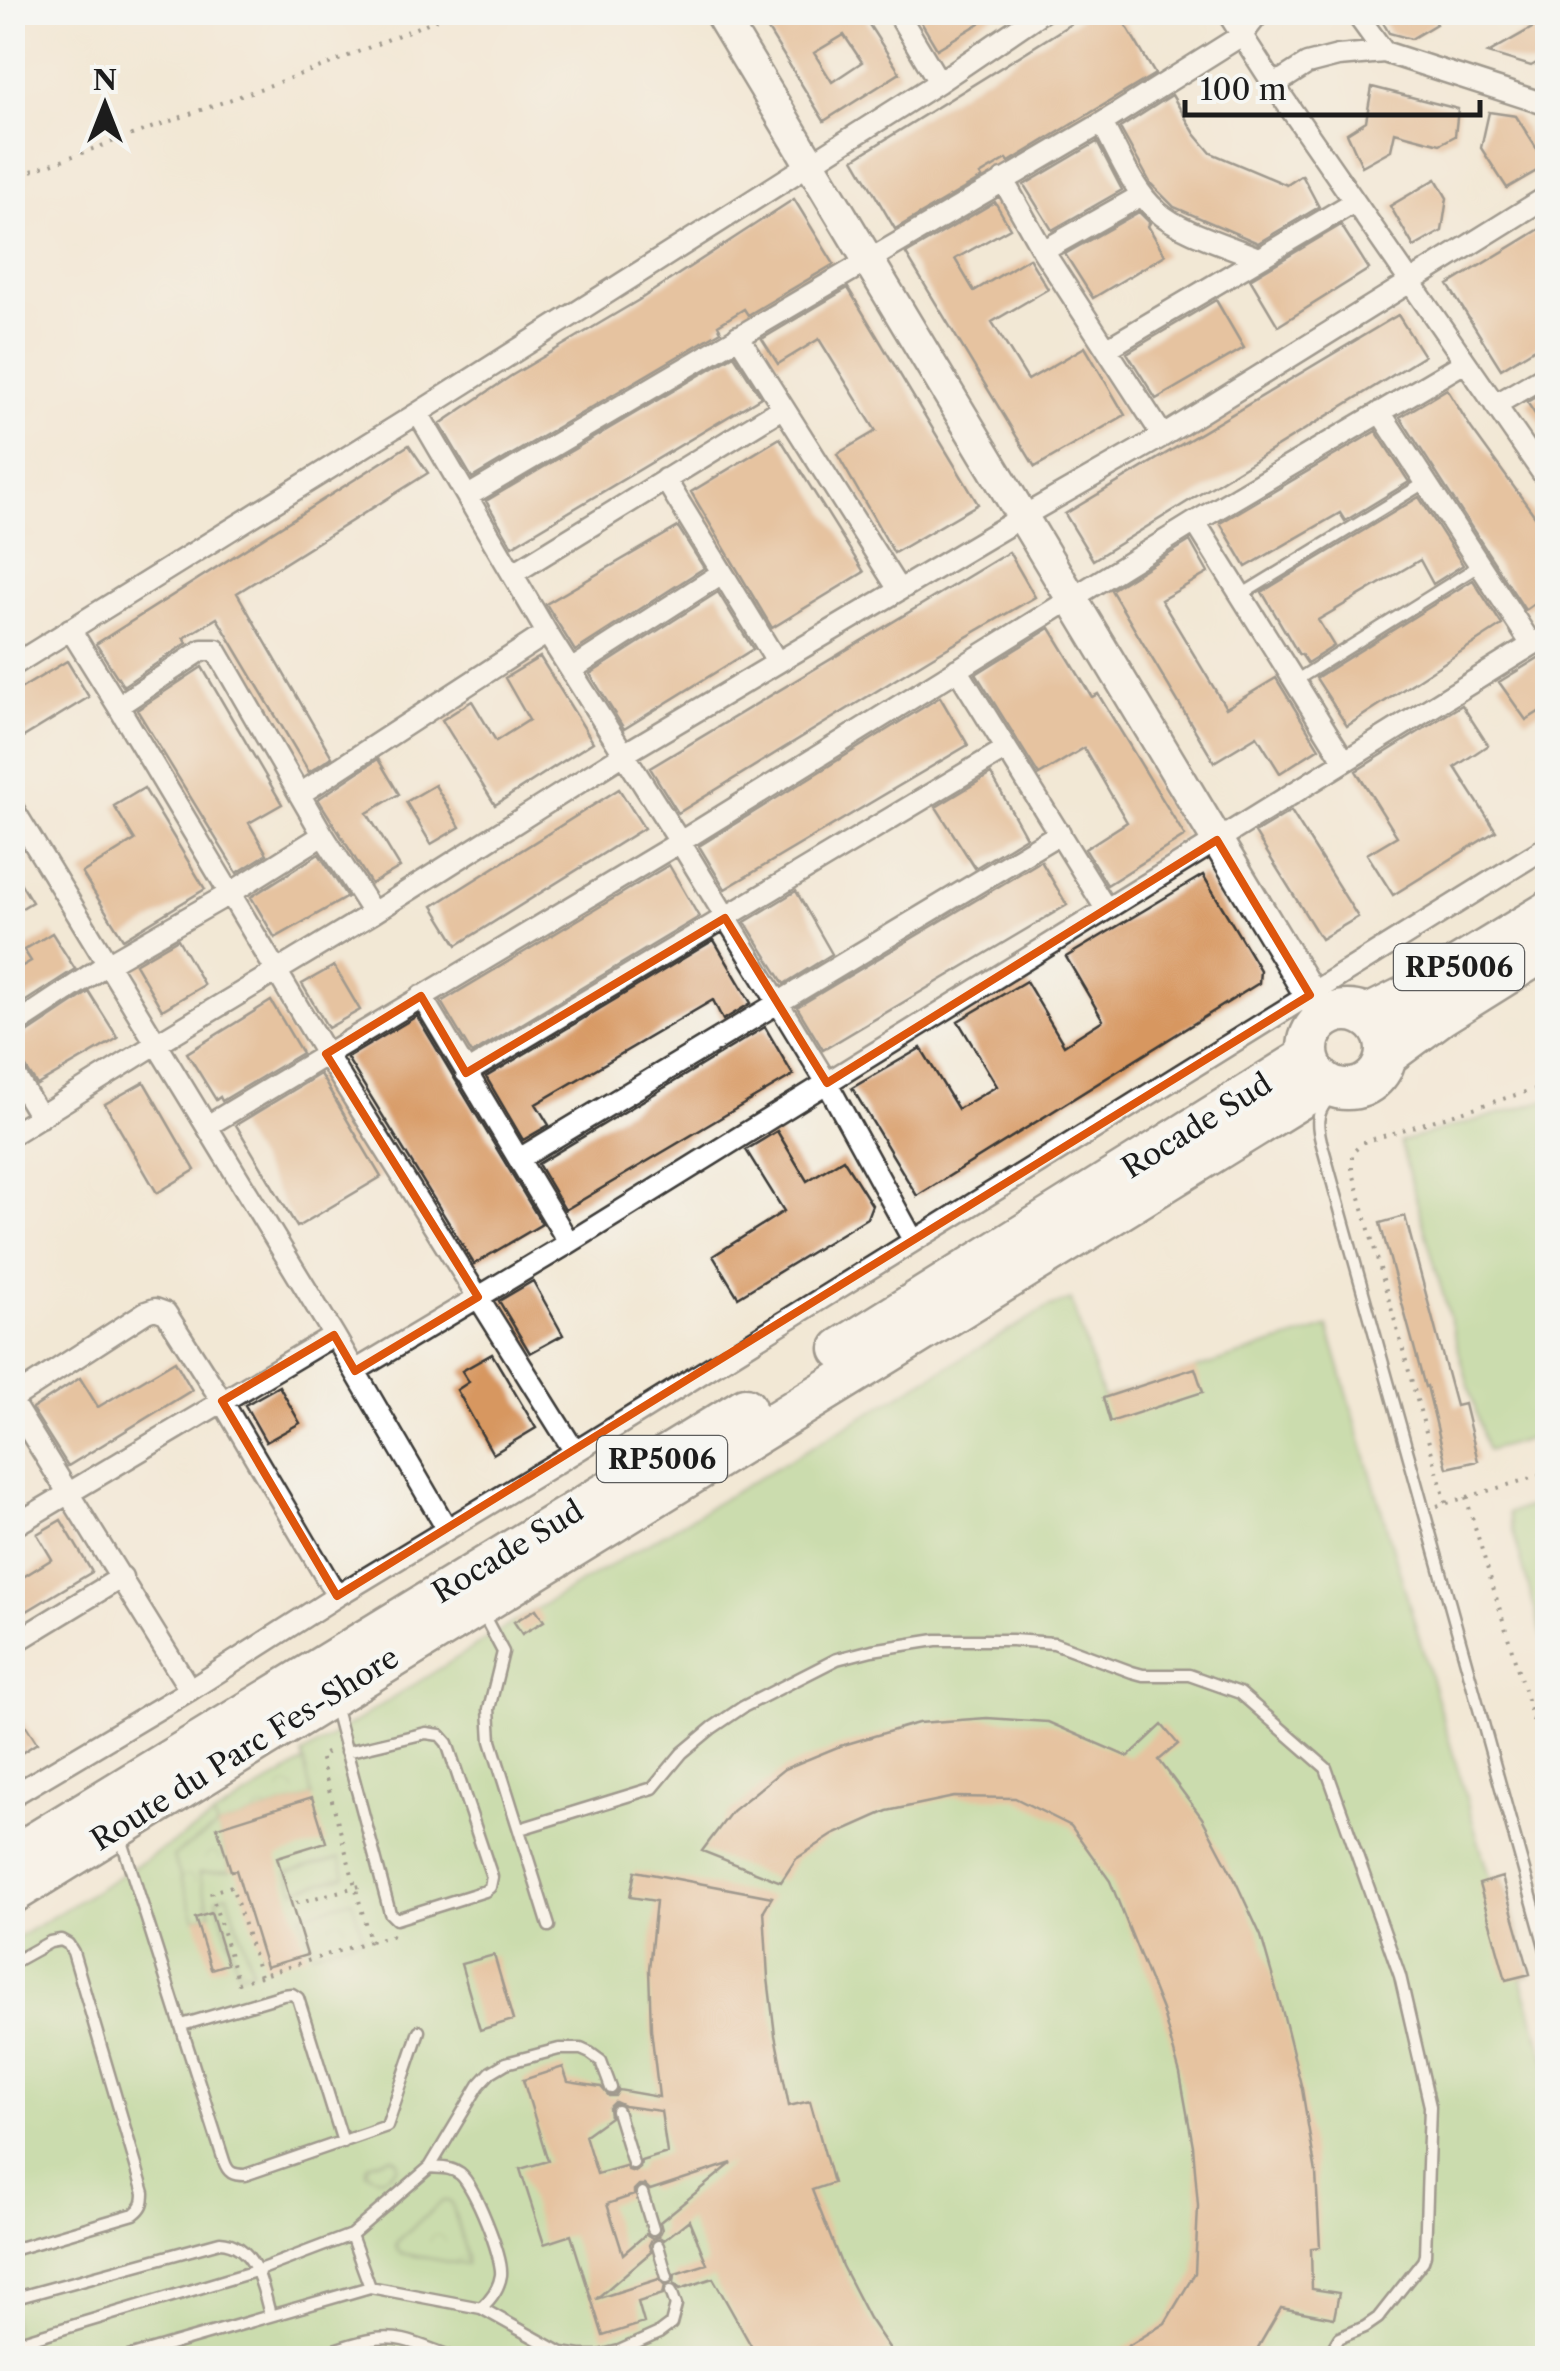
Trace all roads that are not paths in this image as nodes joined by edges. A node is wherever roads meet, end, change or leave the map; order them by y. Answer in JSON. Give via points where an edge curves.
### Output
{"nodes":[{"id":1,"x":719,"y":12,"type":"edge"},
{"id":2,"x":897,"y":12,"type":"edge"},
{"id":3,"x":1042,"y":12,"type":"edge"},
{"id":4,"x":1227,"y":12,"type":"edge"},
{"id":5,"x":1260,"y":12,"type":"edge"},
{"id":6,"x":1355,"y":12,"type":"edge"},
{"id":7,"x":1242,"y":35,"type":"junction"},
{"id":8,"x":1384,"y":52,"type":"junction"},
{"id":9,"x":939,"y":82,"type":"junction"},
{"id":10,"x":1274,"y":86,"type":"junction"},
{"id":11,"x":1546,"y":105,"type":"edge"},
{"id":12,"x":1102,"y":123,"type":"junction"},
{"id":13,"x":810,"y":164,"type":"junction"},
{"id":14,"x":1004,"y":180,"type":"junction"},
{"id":15,"x":1142,"y":195,"type":"junction"},
{"id":16,"x":1548,"y":196,"type":"edge"},
{"id":17,"x":1354,"y":202,"type":"junction"},
{"id":18,"x":1043,"y":251,"type":"junction"},
{"id":19,"x":1258,"y":258,"type":"junction"},
{"id":20,"x":868,"y":261,"type":"junction"},
{"id":21,"x":1410,"y":282,"type":"junction"},
{"id":22,"x":738,"y":336,"type":"junction"},
{"id":23,"x":1108,"y":348,"type":"junction"},
{"id":24,"x":1465,"y":362,"type":"junction"},
{"id":25,"x":1548,"y":374,"type":"edge"},
{"id":26,"x":1495,"y":405,"type":"junction"},
{"id":27,"x":782,"y":408,"type":"junction"},
{"id":28,"x":1380,"y":412,"type":"junction"},
{"id":29,"x":418,"y":413,"type":"junction"},
{"id":30,"x":1163,"y":436,"type":"junction"},
{"id":31,"x":665,"y":479,"type":"junction"},
{"id":32,"x":1548,"y":481,"type":"edge"},
{"id":33,"x":1426,"y":482,"type":"junction"},
{"id":34,"x":468,"y":496,"type":"junction"},
{"id":35,"x":1022,"y":516,"type":"junction"},
{"id":36,"x":1196,"y":522,"type":"junction"},
{"id":37,"x":1480,"y":565,"type":"junction"},
{"id":38,"x":722,"y":573,"type":"junction"},
{"id":39,"x":514,"y":574,"type":"junction"},
{"id":40,"x":899,"y":590,"type":"junction"},
{"id":41,"x":1241,"y":595,"type":"junction"},
{"id":42,"x":1072,"y":598,"type":"junction"},
{"id":43,"x":70,"y":630,"type":"junction"},
{"id":44,"x":547,"y":633,"type":"junction"},
{"id":45,"x":1540,"y":640,"type":"edge"},
{"id":46,"x":777,"y":662,"type":"junction"},
{"id":47,"x":12,"y":666,"type":"edge"},
{"id":48,"x":571,"y":670,"type":"junction"},
{"id":49,"x":957,"y":670,"type":"junction"},
{"id":50,"x":1295,"y":681,"type":"junction"},
{"id":51,"x":118,"y":706,"type":"junction"},
{"id":52,"x":1006,"y":748,"type":"junction"},
{"id":53,"x":624,"y":754,"type":"junction"},
{"id":54,"x":1344,"y":760,"type":"junction"},
{"id":55,"x":300,"y":794,"type":"junction"},
{"id":56,"x":12,"y":807,"type":"edge"},
{"id":57,"x":1060,"y":834,"type":"junction"},
{"id":58,"x":323,"y":835,"type":"junction"},
{"id":59,"x":1217,"y":840,"type":"junction"},
{"id":60,"x":680,"y":842,"type":"junction"},
{"id":61,"x":1548,"y":846,"type":"edge"},
{"id":62,"x":230,"y":894,"type":"junction"},
{"id":63,"x":1106,"y":909,"type":"junction"},
{"id":64,"x":1548,"y":912,"type":"edge"},
{"id":65,"x":373,"y":913,"type":"junction"},
{"id":66,"x":725,"y":918,"type":"junction"},
{"id":67,"x":1548,"y":948,"type":"edge"},
{"id":68,"x":106,"y":964,"type":"junction"},
{"id":69,"x":277,"y":972,"type":"junction"},
{"id":70,"x":420,"y":996,"type":"junction"},
{"id":71,"x":778,"y":1003,"type":"junction"},
{"id":72,"x":1317,"y":1006,"type":"junction"},
{"id":73,"x":1367,"y":1016,"type":"junction"},
{"id":74,"x":12,"y":1027,"type":"edge"},
{"id":75,"x":156,"y":1044,"type":"junction"},
{"id":76,"x":326,"y":1054,"type":"junction"},
{"id":77,"x":1387,"y":1055,"type":"junction"},
{"id":78,"x":12,"y":1070,"type":"edge"},
{"id":79,"x":466,"y":1073,"type":"junction"},
{"id":80,"x":1324,"y":1076,"type":"junction"},
{"id":81,"x":826,"y":1082,"type":"junction"},
{"id":82,"x":40,"y":1116,"type":"junction"},
{"id":83,"x":208,"y":1126,"type":"junction"},
{"id":84,"x":12,"y":1134,"type":"edge"},
{"id":85,"x":519,"y":1159,"type":"junction"},
{"id":86,"x":913,"y":1240,"type":"junction"},
{"id":87,"x":570,"y":1242,"type":"junction"},
{"id":88,"x":478,"y":1297,"type":"junction"},
{"id":89,"x":334,"y":1334,"type":"junction"},
{"id":90,"x":355,"y":1371,"type":"junction"},
{"id":91,"x":12,"y":1400,"type":"edge"},
{"id":92,"x":222,"y":1401,"type":"junction"},
{"id":93,"x":575,"y":1452,"type":"junction"},
{"id":94,"x":69,"y":1495,"type":"junction"},
{"id":95,"x":12,"y":1526,"type":"edge"},
{"id":96,"x":447,"y":1529,"type":"junction"},
{"id":97,"x":122,"y":1577,"type":"junction"},
{"id":98,"x":338,"y":1596,"type":"junction"},
{"id":99,"x":478,"y":1604,"type":"junction"},
{"id":100,"x":12,"y":1644,"type":"edge"},
{"id":101,"x":190,"y":1690,"type":"junction"},
{"id":102,"x":332,"y":1695,"type":"junction"},
{"id":103,"x":345,"y":1749,"type":"junction"},
{"id":104,"x":12,"y":1796,"type":"edge"},
{"id":105,"x":118,"y":1828,"type":"junction"},
{"id":106,"x":520,"y":1829,"type":"junction"},
{"id":107,"x":12,"y":1857,"type":"edge"},
{"id":108,"x":12,"y":1894,"type":"edge"},
{"id":109,"x":1542,"y":1917,"type":"edge"},
{"id":110,"x":549,"y":1926,"type":"dead end"},
{"id":111,"x":1548,"y":1957,"type":"edge"},
{"id":112,"x":12,"y":1963,"type":"edge"},
{"id":113,"x":182,"y":2025,"type":"junction"},
{"id":114,"x":419,"y":2031,"type":"dead end"},
{"id":115,"x":611,"y":2088,"type":"dead end"},
{"id":116,"x":618,"y":2112,"type":"dead end"},
{"id":117,"x":343,"y":2142,"type":"junction"},
{"id":118,"x":633,"y":2163,"type":"dead end"},
{"id":119,"x":430,"y":2167,"type":"junction"},
{"id":120,"x":642,"y":2192,"type":"dead end"},
{"id":121,"x":652,"y":2228,"type":"dead end"},
{"id":122,"x":350,"y":2235,"type":"junction"},
{"id":123,"x":658,"y":2246,"type":"dead end"},
{"id":124,"x":12,"y":2250,"type":"edge"},
{"id":125,"x":259,"y":2270,"type":"junction"},
{"id":126,"x":667,"y":2277,"type":"dead end"},
{"id":127,"x":370,"y":2286,"type":"junction"},
{"id":128,"x":672,"y":2292,"type":"dead end"},
{"id":129,"x":12,"y":2299,"type":"edge"},
{"id":130,"x":480,"y":2308,"type":"junction"},
{"id":131,"x":270,"y":2315,"type":"junction"},
{"id":132,"x":12,"y":2344,"type":"edge"},
{"id":133,"x":125,"y":2358,"type":"edge"},
{"id":134,"x":310,"y":2358,"type":"edge"},
{"id":135,"x":456,"y":2358,"type":"edge"},
{"id":136,"x":1327,"y":2358,"type":"edge"}],
"edges":[{"from":1,"to":13,"type":"street"},
{"from":2,"to":9,"type":"street"},
{"from":3,"to":9,"type":"street"},
{"from":4,"to":7,"type":"street"},
{"from":5,"to":7,"type":"street"},
{"from":6,"to":8,"type":"street"},
{"from":7,"to":10,"type":"street"},
{"from":7,"to":12,"type":"street"},
{"from":8,"to":10,"type":"street","via":[[1307,64]]},
{"from":8,"to":11,"type":"street"},
{"from":9,"to":13,"type":"street"},
{"from":10,"to":17,"type":"street"},
{"from":12,"to":14,"type":"street"},
{"from":12,"to":15,"type":"street"},
{"from":13,"to":20,"type":"street"},
{"from":13,"to":29,"type":"street"},
{"from":14,"to":18,"type":"street"},
{"from":14,"to":20,"type":"street"},
{"from":15,"to":18,"type":"street"},
{"from":15,"to":19,"type":"street","via":[[1170,222]]},
{"from":16,"to":21,"type":"street"},
{"from":17,"to":19,"type":"street"},
{"from":17,"to":21,"type":"street"},
{"from":18,"to":23,"type":"street"},
{"from":19,"to":23,"type":"street"},
{"from":20,"to":22,"type":"street"},
{"from":20,"to":35,"type":"street"},
{"from":21,"to":24,"type":"street"},
{"from":21,"to":30,"type":"street"},
{"from":22,"to":27,"type":"street"},
{"from":22,"to":34,"type":"street"},
{"from":23,"to":30,"type":"street"},
{"from":24,"to":26,"type":"street"},
{"from":24,"to":28,"type":"street"},
{"from":25,"to":26,"type":"street"},
{"from":26,"to":32,"type":"street"},
{"from":27,"to":31,"type":"street"},
{"from":27,"to":40,"type":"street"},
{"from":28,"to":33,"type":"street"},
{"from":28,"to":36,"type":"street"},
{"from":29,"to":34,"type":"street"},
{"from":29,"to":43,"type":"street"},
{"from":30,"to":35,"type":"street"},
{"from":31,"to":38,"type":"street"},
{"from":31,"to":39,"type":"street"},
{"from":33,"to":37,"type":"street"},
{"from":33,"to":41,"type":"lane"},
{"from":34,"to":39,"type":"street"},
{"from":35,"to":40,"type":"street"},
{"from":35,"to":42,"type":"street"},
{"from":36,"to":41,"type":"street"},
{"from":36,"to":42,"type":"street"},
{"from":37,"to":45,"type":"street"},
{"from":37,"to":50,"type":"lane"},
{"from":38,"to":46,"type":"street"},
{"from":38,"to":48,"type":"street"},
{"from":39,"to":44,"type":"street"},
{"from":40,"to":46,"type":"street"},
{"from":41,"to":50,"type":"street"},
{"from":42,"to":49,"type":"street"},
{"from":42,"to":59,"type":"street"},
{"from":43,"to":47,"type":"street"},
{"from":43,"to":51,"type":"street"},
{"from":44,"to":48,"type":"street"},
{"from":44,"to":55,"type":"street"},
{"from":45,"to":54,"type":"street"},
{"from":46,"to":53,"type":"street"},
{"from":48,"to":53,"type":"street"},
{"from":49,"to":52,"type":"street"},
{"from":49,"to":60,"type":"street"},
{"from":50,"to":54,"type":"street"},
{"from":51,"to":55,"type":"street","via":[[202,650],[216,650]]},
{"from":51,"to":62,"type":"street"},
{"from":52,"to":57,"type":"street"},
{"from":52,"to":66,"type":"street"},
{"from":53,"to":60,"type":"street"},
{"from":53,"to":65,"type":"street"},
{"from":54,"to":59,"type":"street"},
{"from":55,"to":58,"type":"street"},
{"from":56,"to":68,"type":"street"},
{"from":57,"to":63,"type":"street"},
{"from":57,"to":71,"type":"street"},
{"from":58,"to":62,"type":"street"},
{"from":58,"to":65,"type":"street"},
{"from":59,"to":63,"type":"street"},
{"from":59,"to":72,"type":"street"},
{"from":60,"to":66,"type":"street"},
{"from":60,"to":70,"type":"street"},
{"from":61,"to":72,"type":"street"},
{"from":62,"to":68,"type":"street"},
{"from":62,"to":69,"type":"street"},
{"from":63,"to":81,"type":"street"},
{"from":64,"to":73,"type":"highway","number":"RP5006"},
{"from":65,"to":69,"type":"street"},
{"from":66,"to":71,"type":"street"},
{"from":66,"to":79,"type":"street"},
{"from":67,"to":77,"type":"highway","number":"RP5006"},
{"from":68,"to":74,"type":"street"},
{"from":68,"to":75,"type":"street"},
{"from":69,"to":75,"type":"street"},
{"from":69,"to":76,"type":"street"},
{"from":70,"to":76,"type":"street"},
{"from":70,"to":79,"type":"street"},
{"from":71,"to":81,"type":"street"},
{"from":71,"to":85,"type":"street"},
{"from":72,"to":73,"type":"highway","number":"RP5006"},
{"from":72,"to":80,"type":"highway","via":[[1311,1035]]},
{"from":72,"to":86,"type":"street"},
{"from":73,"to":77,"type":"highway","number":"RP5006","via":[[1386,1039]]},
{"from":75,"to":82,"type":"street"},
{"from":75,"to":83,"type":"street"},
{"from":76,"to":83,"type":"street"},
{"from":76,"to":88,"type":"street"},
{"from":77,"to":80,"type":"highway","number":"RP5006","via":[[1374,1080],[1363,1086],[1350,1090]]},
{"from":78,"to":82,"type":"street"},
{"from":79,"to":85,"type":"street"},
{"from":80,"to":99,"type":"highway","name":"Rocade Sud","number":"RP5006"},
{"from":80,"to":107,"type":"highway","name":"Rocade Sud","number":"RP5006","via":[[774,1390]]},
{"from":80,"to":109,"type":"lane","via":[[1317,1127]]},
{"from":81,"to":86,"type":"street"},
{"from":81,"to":87,"type":"street"},
{"from":82,"to":84,"type":"street"},
{"from":83,"to":89,"type":"street"},
{"from":85,"to":87,"type":"street"},
{"from":86,"to":93,"type":"street"},
{"from":87,"to":88,"type":"street"},
{"from":88,"to":90,"type":"street"},
{"from":88,"to":93,"type":"street"},
{"from":89,"to":90,"type":"street"},
{"from":89,"to":92,"type":"street"},
{"from":90,"to":96,"type":"street"},
{"from":91,"to":92,"type":"street","via":[[155,1309],[166,1313]]},
{"from":91,"to":94,"type":"street"},
{"from":92,"to":94,"type":"street"},
{"from":92,"to":98,"type":"street"},
{"from":93,"to":96,"type":"street"},
{"from":94,"to":95,"type":"street"},
{"from":94,"to":97,"type":"street"},
{"from":96,"to":98,"type":"street"},
{"from":97,"to":100,"type":"street"},
{"from":97,"to":101,"type":"street"},
{"from":98,"to":101,"type":"street"},
{"from":99,"to":102,"type":"highway","name":"Route du Parc Fes-Shore","number":"RP5006"},
{"from":99,"to":106,"type":"lane","via":[[503,1652],[489,1723]]},
{"from":101,"to":104,"type":"street"},
{"from":102,"to":103,"type":"lane"},
{"from":102,"to":105,"type":"highway","name":"Route du Parc Fes-Shore","number":"RP5006"},
{"from":103,"to":103,"type":"lane","via":[[440,1735],[492,1877],[486,1892],[396,1918],[390,1913]]},
{"from":105,"to":108,"type":"highway","name":"Route du Parc Fes-Shore","number":"RP5006"},
{"from":105,"to":113,"type":"lane"},
{"from":106,"to":110,"type":"lane"},
{"from":106,"to":136,"type":"lane","via":[[653,1788],[682,1753],[742,1708],[837,1659],[872,1650],[969,1638],[1054,1642],[1132,1672],[1190,1675],[1240,1693],[1326,1768],[1400,1976],[1430,2106],[1425,2255],[1378,2318],[1339,2338]]},
{"from":109,"to":111,"type":"lane"},
{"from":112,"to":124,"type":"lane","via":[[61,1940],[73,1952],[144,2202],[134,2214]]},
{"from":113,"to":117,"type":"lane","via":[[283,1995],[298,1998]]},
{"from":113,"to":117,"type":"lane","via":[[227,2170],[245,2175]]},
{"from":114,"to":117,"type":"lane","via":[[387,2126]]},
{"from":115,"to":119,"type":"lane","via":[[601,2061],[581,2049],[506,2063],[480,2085]]},
{"from":116,"to":118,"type":"lane"},
{"from":119,"to":122,"type":"lane"},
{"from":119,"to":130,"type":"lane","via":[[450,2168],[469,2183],[501,2262],[496,2290]]},
{"from":120,"to":121,"type":"lane"},
{"from":122,"to":125,"type":"lane"},
{"from":122,"to":127,"type":"lane"},
{"from":123,"to":126,"type":"lane"},
{"from":125,"to":129,"type":"lane","via":[[237,2247],[220,2242]]},
{"from":125,"to":131,"type":"lane"},
{"from":125,"to":132,"type":"lane"},
{"from":127,"to":130,"type":"lane"},
{"from":127,"to":131,"type":"lane"},
{"from":128,"to":130,"type":"lane","via":[[672,2324],[598,2356],[562,2353]]},
{"from":131,"to":133,"type":"lane"},
{"from":134,"to":135,"type":"lane","via":[[385,2338]]}]}
